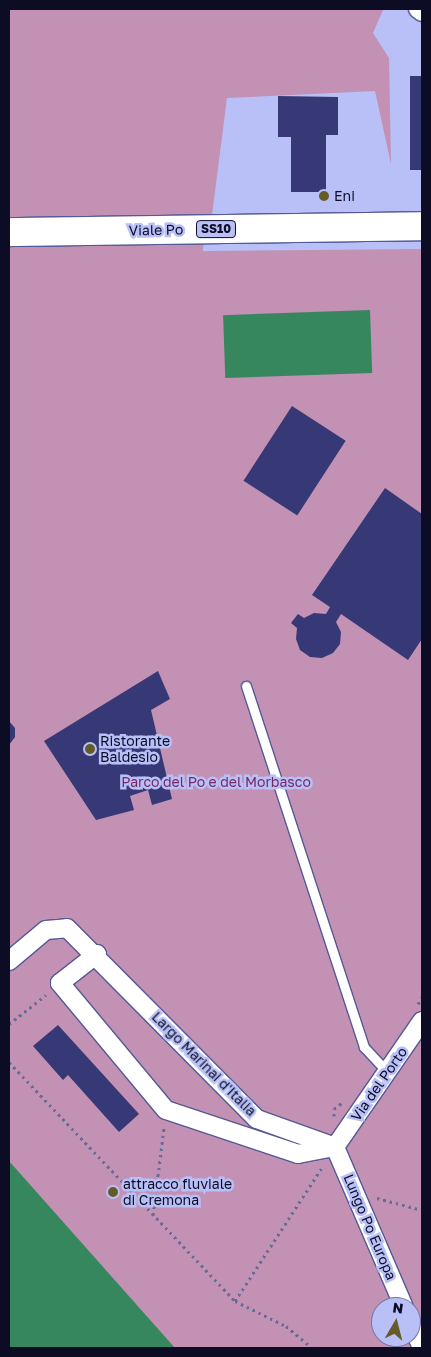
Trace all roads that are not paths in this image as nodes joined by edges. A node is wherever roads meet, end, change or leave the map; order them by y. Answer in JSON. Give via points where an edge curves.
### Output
{"nodes":[{"id":1,"x":418,"y":9,"type":"edge"},
{"id":2,"x":422,"y":12,"type":"edge"},
{"id":3,"x":422,"y":226,"type":"edge"},
{"id":4,"x":9,"y":232,"type":"edge"},
{"id":5,"x":246,"y":686,"type":"dead end"},
{"id":6,"x":97,"y":954,"type":"junction"},
{"id":7,"x":9,"y":961,"type":"edge"},
{"id":8,"x":422,"y":1021,"type":"edge"},
{"id":9,"x":388,"y":1073,"type":"junction"},
{"id":10,"x":335,"y":1147,"type":"junction"},
{"id":11,"x":400,"y":1297,"type":"edge"}],
"edges":[{"from":1,"to":2,"type":"street"},
{"from":3,"to":4,"type":"main road","name":"Viale Po","number":"SS10"},
{"from":5,"to":9,"type":"lane","via":[[364,1047]]},
{"from":6,"to":7,"type":"street","via":[[67,928],[46,930]]},
{"from":6,"to":10,"type":"street","name":"Largo Marinai d'Italia","via":[[257,1119]]},
{"from":6,"to":10,"type":"street","name":"Largo Marinai d'Italia","via":[[60,983],[166,1110],[298,1154]]},
{"from":8,"to":9,"type":"street","name":"Via del Porto"},
{"from":9,"to":10,"type":"street","name":"Via del Porto"},
{"from":10,"to":11,"type":"street","name":"Lungo Po Europa"}]}
